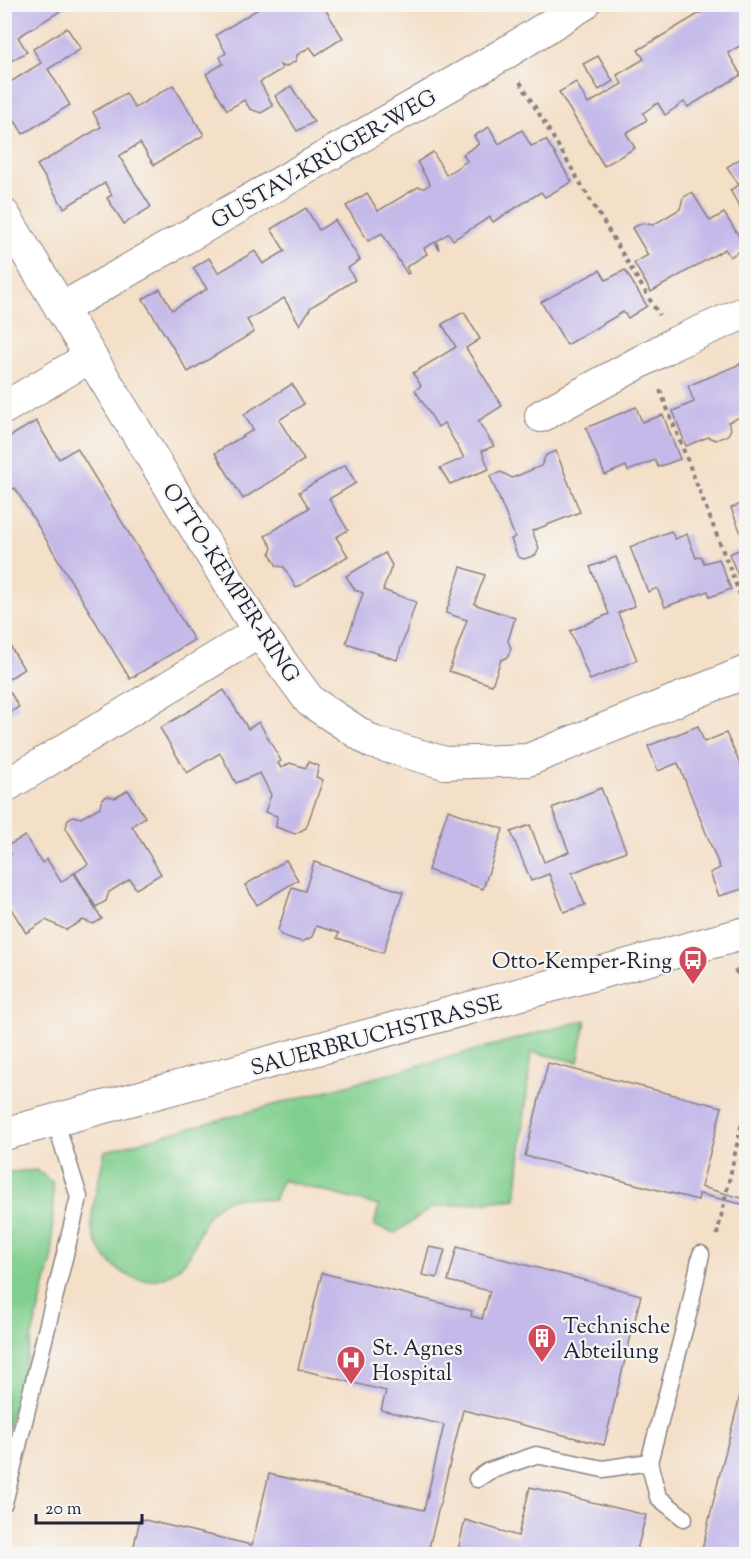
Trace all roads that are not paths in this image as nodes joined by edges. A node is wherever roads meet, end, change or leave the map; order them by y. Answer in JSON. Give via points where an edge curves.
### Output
{"nodes":[{"id":1,"x":584,"y":4,"type":"edge"},
{"id":2,"x":4,"y":215,"type":"edge"},
{"id":3,"x":61,"y":309,"type":"junction"},
{"id":4,"x":747,"y":312,"type":"edge"},
{"id":5,"x":90,"y":357,"type":"junction"},
{"id":6,"x":4,"y":408,"type":"edge"},
{"id":7,"x":541,"y":416,"type":"dead end"},
{"id":8,"x":259,"y":632,"type":"junction"},
{"id":9,"x":747,"y":672,"type":"edge"},
{"id":10,"x":4,"y":788,"type":"edge"},
{"id":11,"x":747,"y":933,"type":"edge"},
{"id":12,"x":55,"y":1120,"type":"junction"},
{"id":13,"x":4,"y":1134,"type":"edge"},
{"id":14,"x":708,"y":1250,"type":"road end"},
{"id":15,"x":649,"y":1462,"type":"junction"},
{"id":16,"x":477,"y":1479,"type":"dead end"},
{"id":17,"x":4,"y":1503,"type":"edge"},
{"id":18,"x":684,"y":1518,"type":"dead end"}],
"edges":[{"from":1,"to":3,"type":"street","name":"GUSTAV-KRÜGER-WEG"},
{"from":2,"to":3,"type":"street","name":"OTTO-KEMPER-RING"},
{"from":3,"to":5,"type":"street","name":"OTTO-KEMPER-RING"},
{"from":4,"to":7,"type":"street","via":[[675,343]]},
{"from":5,"to":6,"type":"street"},
{"from":5,"to":8,"type":"street","name":"OTTO-KEMPER-RING"},
{"from":8,"to":9,"type":"street","name":"OTTO-KEMPER-RING","via":[[310,701],[372,742],[445,763],[528,760]]},
{"from":8,"to":10,"type":"street"},
{"from":11,"to":12,"type":"street","name":"SAUERBRUCHSTRASSE"},
{"from":12,"to":13,"type":"street","name":"SAUERBRUCHSTRASSE"},
{"from":12,"to":17,"type":"lane","via":[[79,1197]]},
{"from":14,"to":15,"type":"lane"},
{"from":15,"to":16,"type":"lane","via":[[603,1469],[536,1455]]},
{"from":15,"to":18,"type":"lane","via":[[658,1497]]}]}
